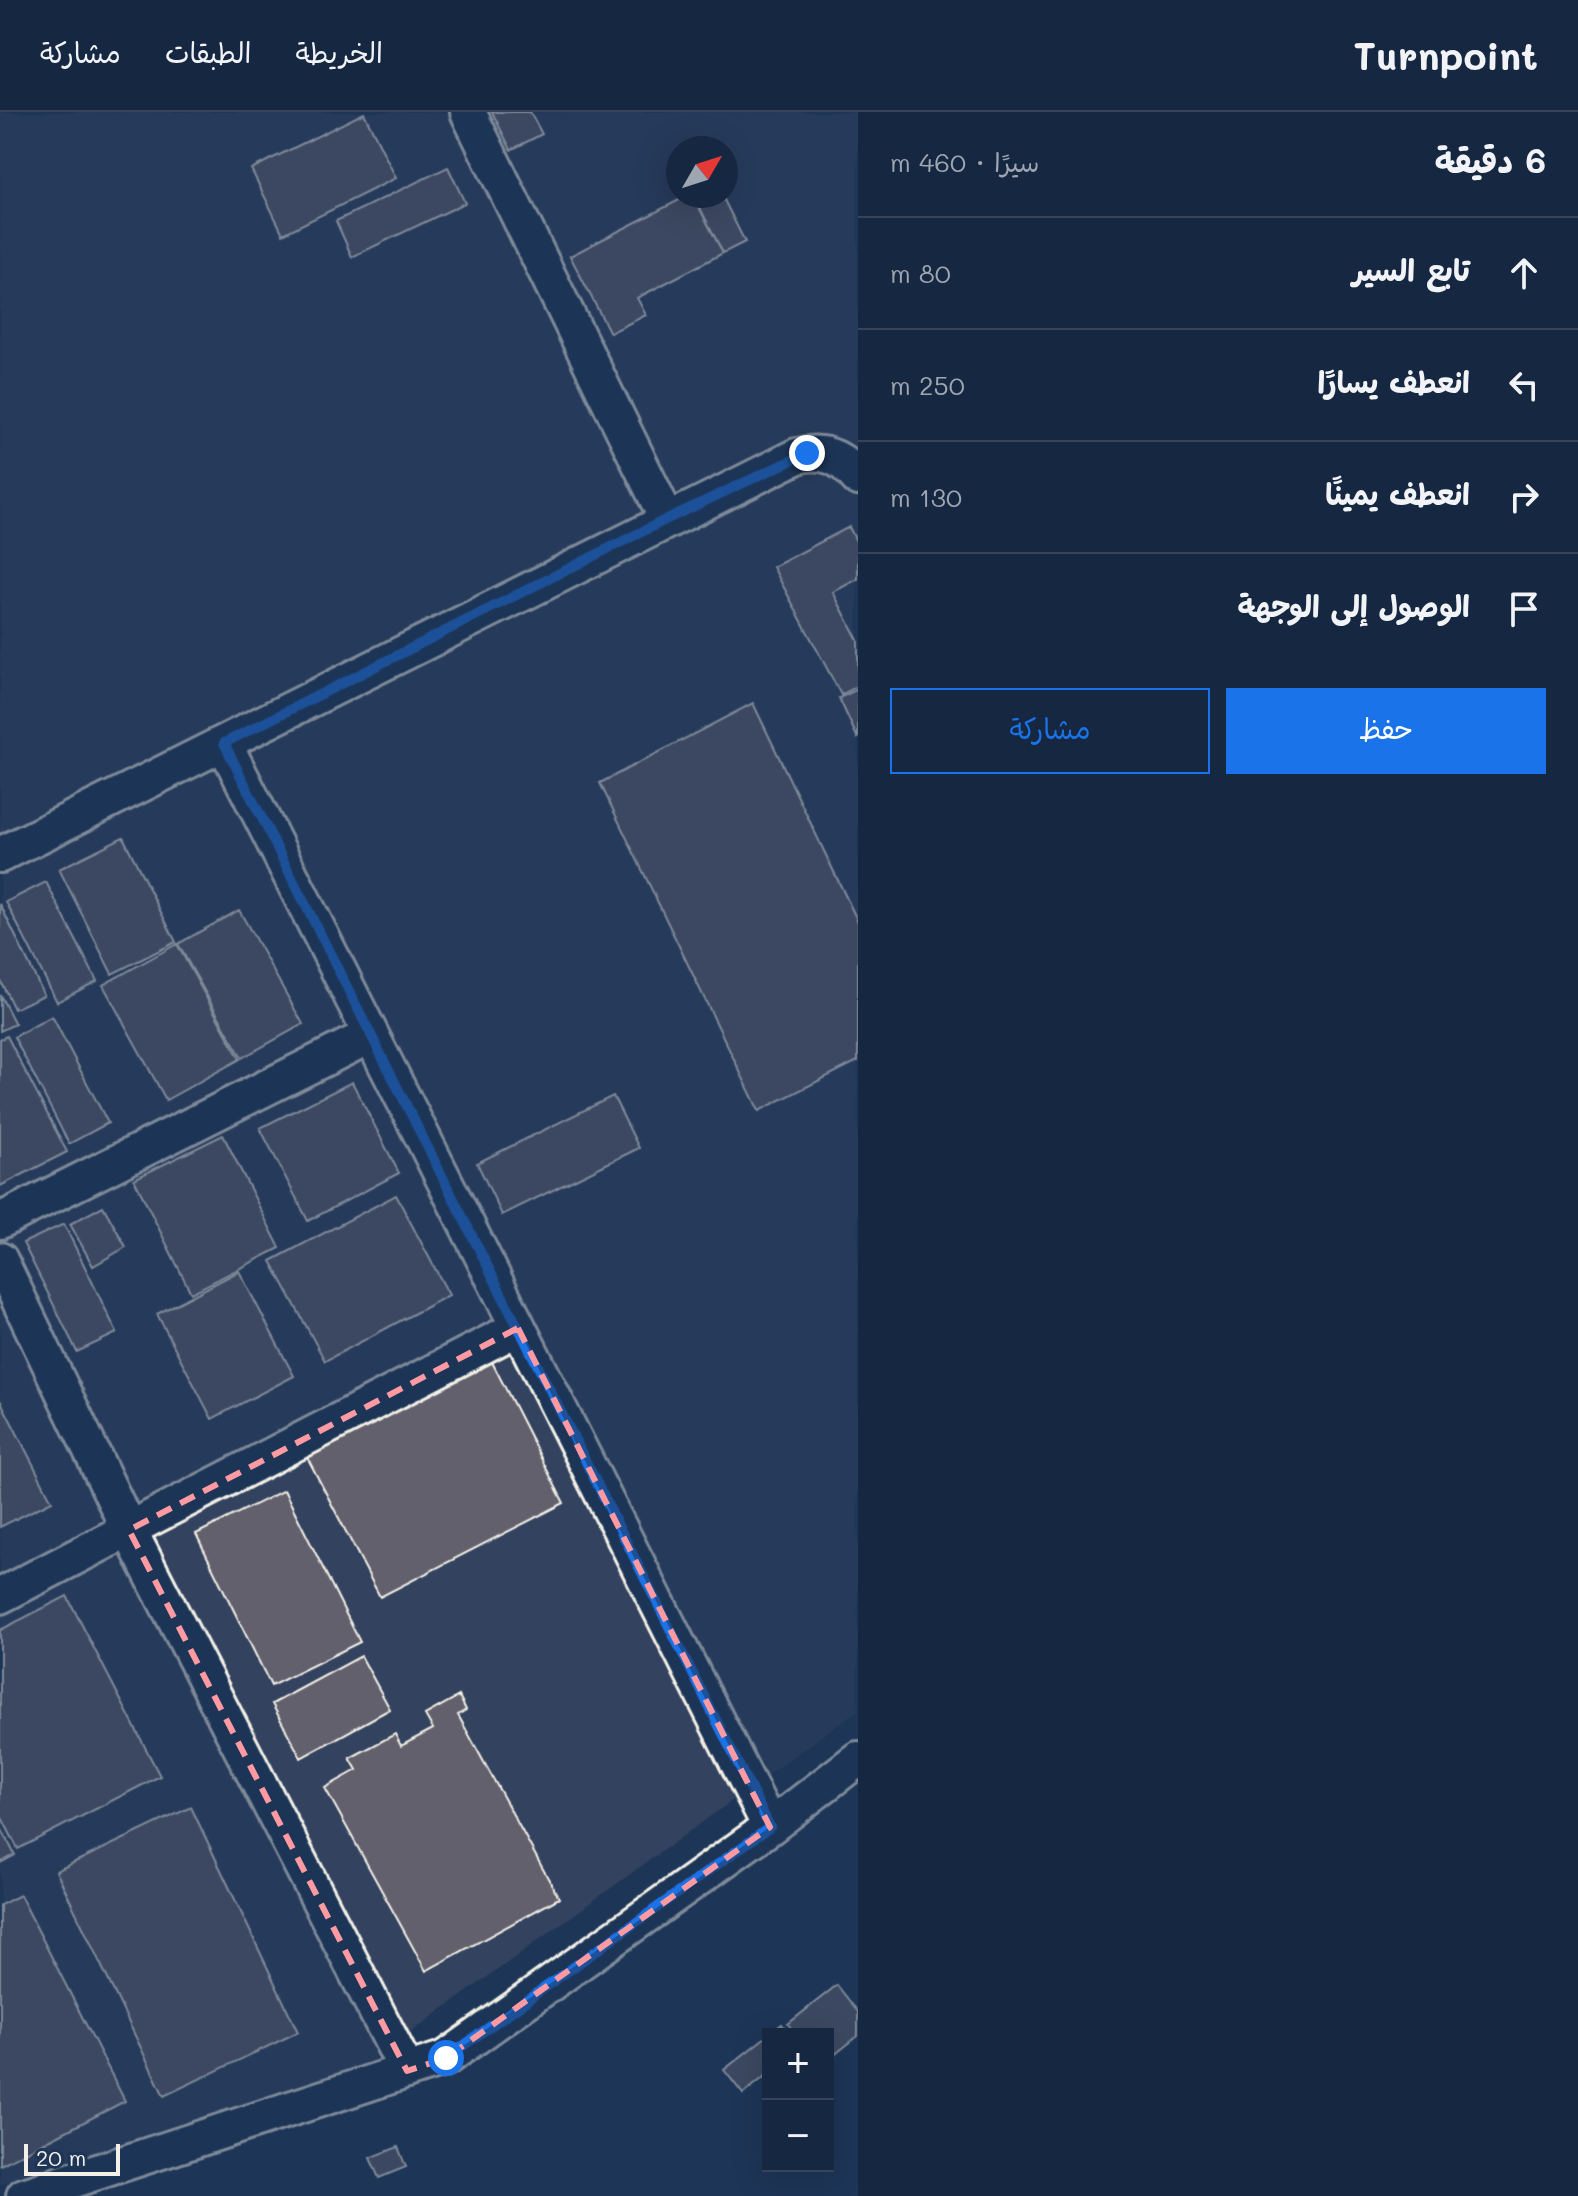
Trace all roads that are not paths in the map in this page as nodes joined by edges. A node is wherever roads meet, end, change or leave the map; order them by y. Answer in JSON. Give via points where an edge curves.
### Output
{"nodes":[{"id":1,"x":468,"y":112,"type":"edge"},
{"id":2,"x":858,"y":478,"type":"edge"},
{"id":3,"x":667,"y":519,"type":"junction"},
{"id":4,"x":224,"y":743,"type":"junction"},
{"id":5,"x":0,"y":855,"type":"edge"},
{"id":6,"x":371,"y":1035,"type":"junction"},
{"id":7,"x":0,"y":1221,"type":"edge"},
{"id":8,"x":0,"y":1260,"type":"edge"},
{"id":9,"x":518,"y":1328,"type":"junction"},
{"id":10,"x":129,"y":1530,"type":"junction"},
{"id":11,"x":0,"y":1596,"type":"edge"},
{"id":12,"x":858,"y":1759,"type":"edge"},
{"id":13,"x":770,"y":1827,"type":"junction"},
{"id":14,"x":407,"y":2071,"type":"junction"},
{"id":15,"x":24,"y":2196,"type":"edge"}],
"edges":[{"from":1,"to":3,"type":"street"},
{"from":2,"to":3,"type":"street","via":[[840,460],[807,453]]},
{"from":3,"to":4,"type":"street"},
{"from":4,"to":5,"type":"street"},
{"from":4,"to":6,"type":"street"},
{"from":6,"to":7,"type":"street"},
{"from":6,"to":9,"type":"street"},
{"from":8,"to":10,"type":"street"},
{"from":9,"to":10,"type":"street"},
{"from":9,"to":13,"type":"street"},
{"from":10,"to":11,"type":"street"},
{"from":10,"to":14,"type":"street"},
{"from":12,"to":13,"type":"street"},
{"from":13,"to":14,"type":"street","via":[[446,2058]]},
{"from":14,"to":15,"type":"street"}]}
